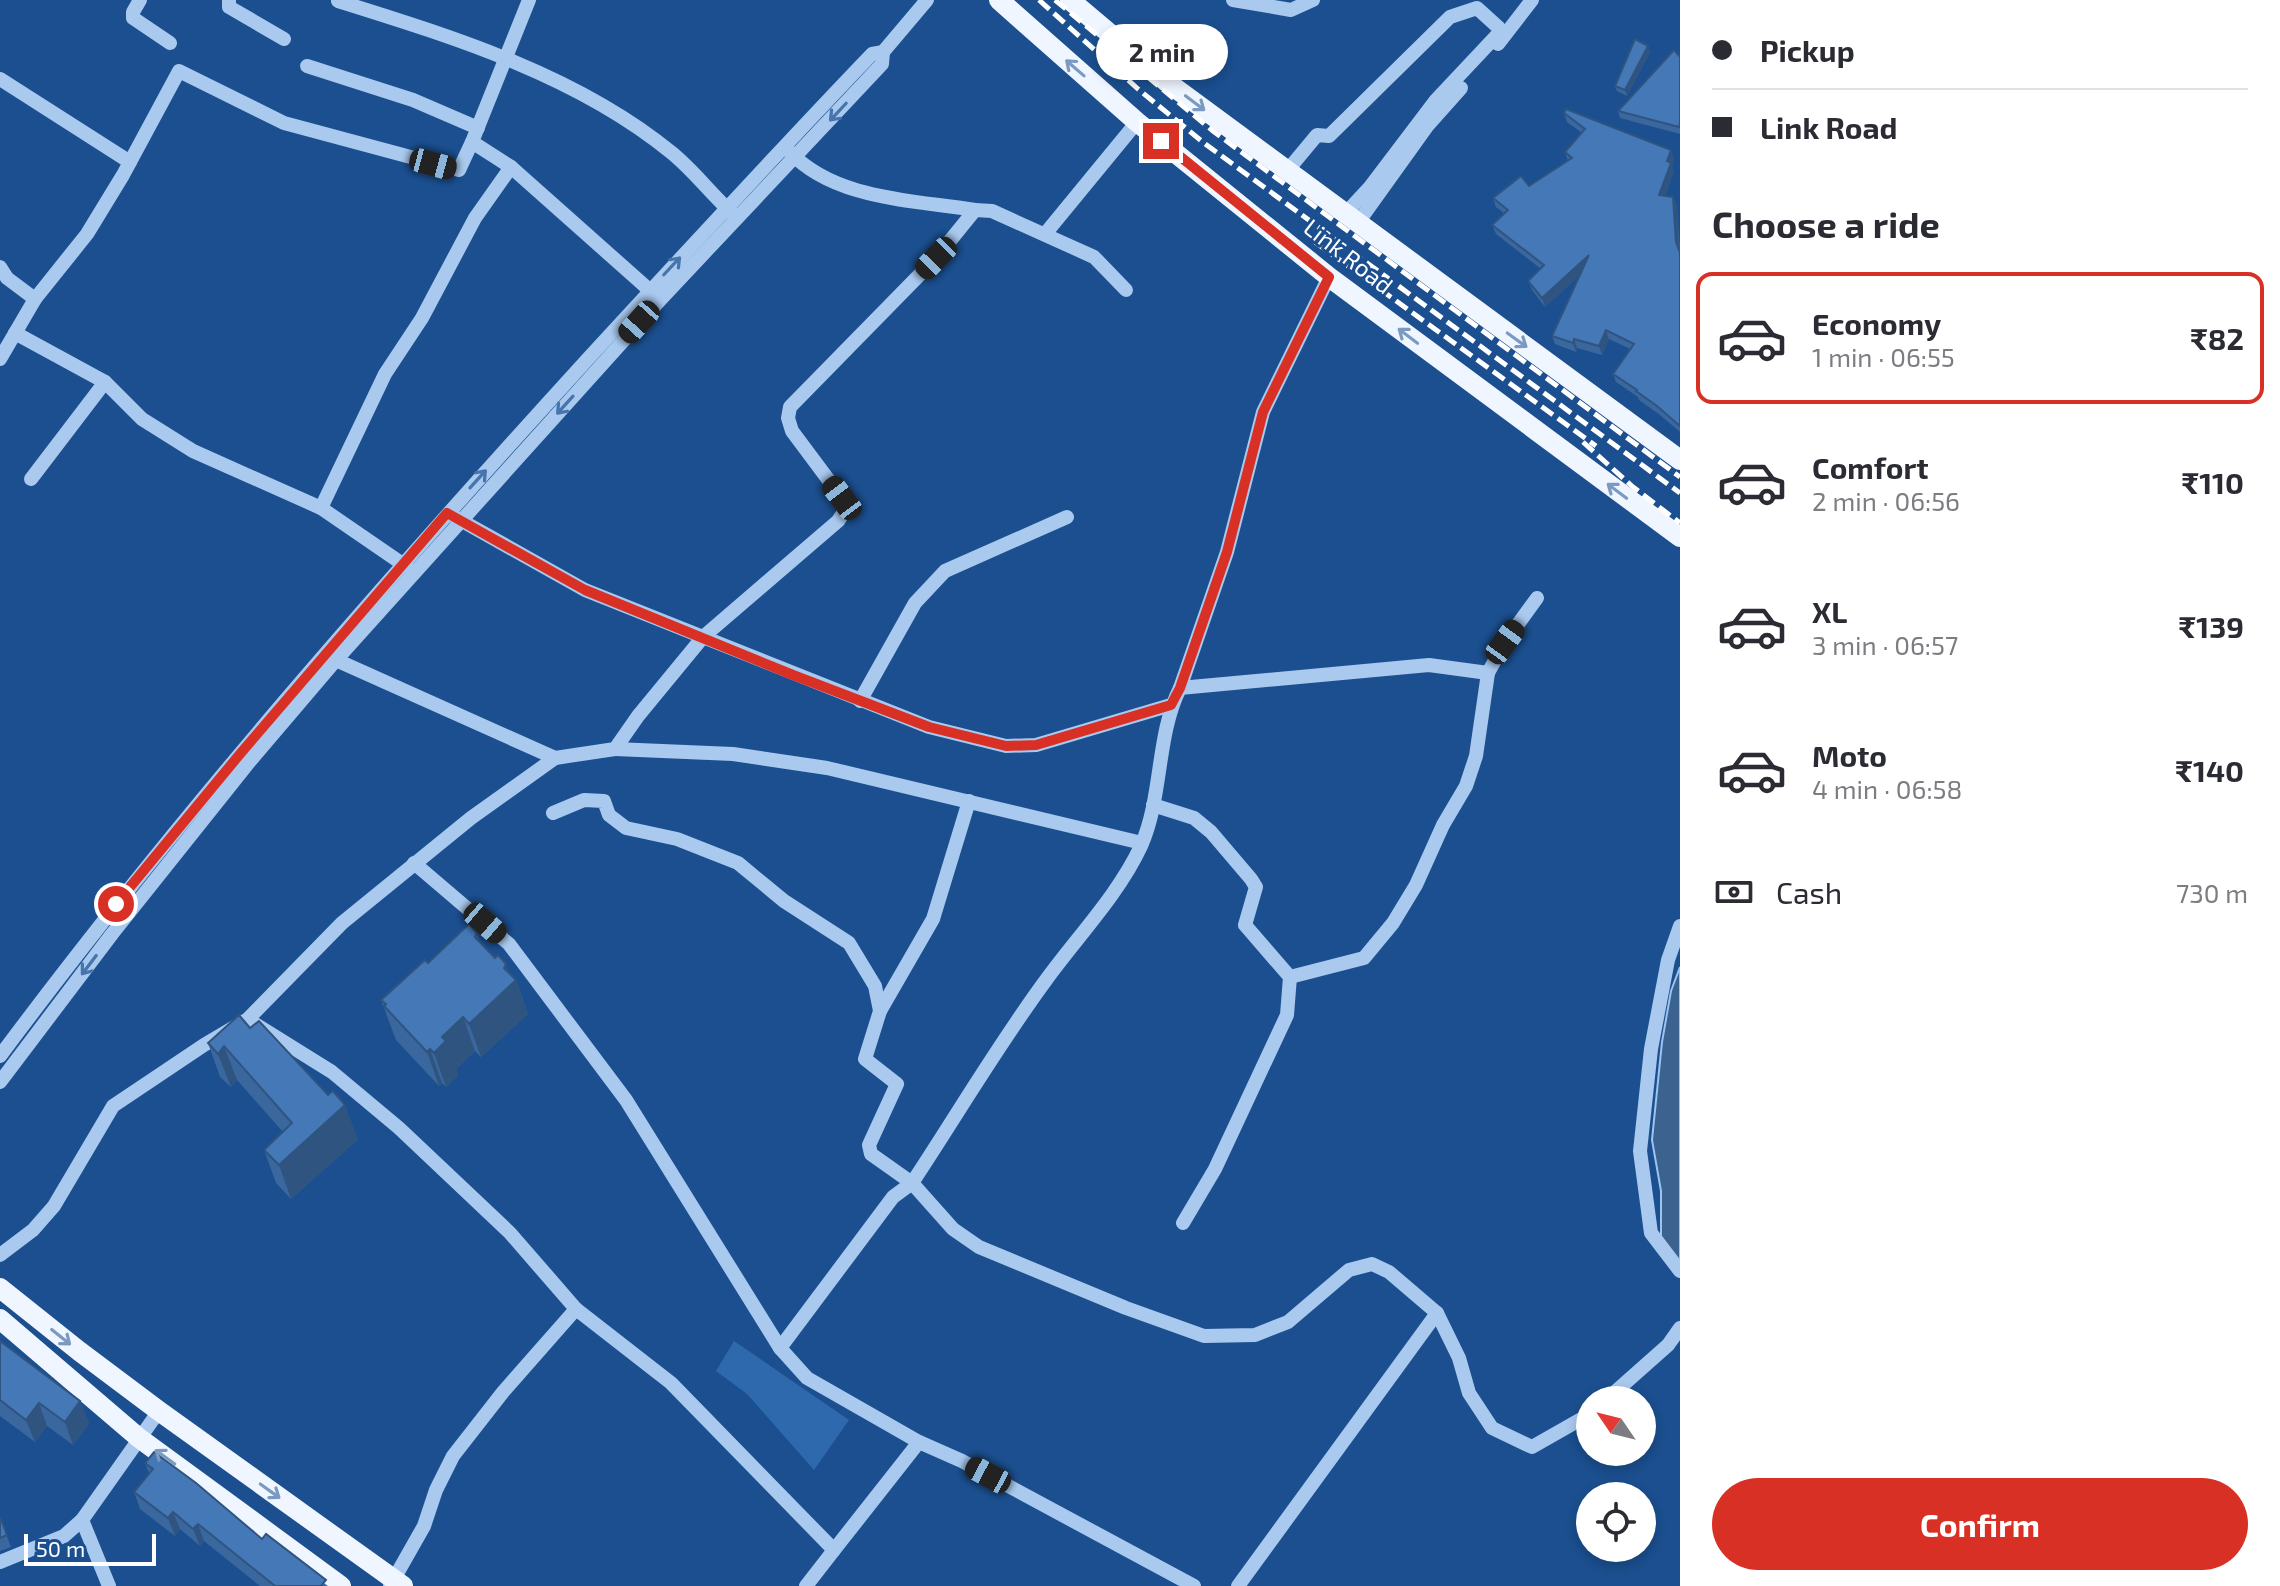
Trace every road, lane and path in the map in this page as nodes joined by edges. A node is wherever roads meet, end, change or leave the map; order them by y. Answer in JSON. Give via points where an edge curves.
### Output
{"nodes":[{"id":1,"x":140,"y":0,"type":"edge"},
{"id":2,"x":229,"y":0,"type":"edge"},
{"id":3,"x":529,"y":0,"type":"edge"},
{"id":4,"x":927,"y":0,"type":"edge"},
{"id":5,"x":999,"y":0,"type":"edge"},
{"id":6,"x":1070,"y":0,"type":"edge"},
{"id":7,"x":1233,"y":0,"type":"edge"},
{"id":8,"x":1313,"y":0,"type":"edge"},
{"id":9,"x":1532,"y":0,"type":"edge"},
{"id":10,"x":338,"y":1,"type":"edge"},
{"id":11,"x":1293,"y":4,"type":"edge"},
{"id":12,"x":284,"y":39,"type":"dead end"},
{"id":13,"x":170,"y":43,"type":"dead end"},
{"id":14,"x":883,"y":52,"type":"junction"},
{"id":15,"x":504,"y":58,"type":"junction"},
{"id":16,"x":307,"y":66,"type":"dead end"},
{"id":17,"x":0,"y":79,"type":"edge"},
{"id":18,"x":1137,"y":122,"type":"junction"},
{"id":19,"x":475,"y":135,"type":"junction"},
{"id":20,"x":784,"y":145,"type":"junction"},
{"id":21,"x":795,"y":158,"type":"junction"},
{"id":22,"x":130,"y":162,"type":"junction"},
{"id":23,"x":511,"y":167,"type":"junction"},
{"id":24,"x":1287,"y":171,"type":"junction"},
{"id":25,"x":975,"y":210,"type":"junction"},
{"id":26,"x":732,"y":214,"type":"junction"},
{"id":27,"x":1351,"y":219,"type":"junction"},
{"id":28,"x":1045,"y":234,"type":"junction"},
{"id":29,"x":0,"y":267,"type":"edge"},
{"id":30,"x":1329,"y":277,"type":"junction"},
{"id":31,"x":1126,"y":290,"type":"dead end"},
{"id":32,"x":655,"y":294,"type":"junction"},
{"id":33,"x":35,"y":299,"type":"junction"},
{"id":34,"x":15,"y":333,"type":"junction"},
{"id":35,"x":0,"y":359,"type":"edge"},
{"id":36,"x":105,"y":382,"type":"junction"},
{"id":37,"x":1680,"y":460,"type":"edge"},
{"id":38,"x":31,"y":479,"type":"dead end"},
{"id":39,"x":321,"y":508,"type":"junction"},
{"id":40,"x":454,"y":517,"type":"junction"},
{"id":41,"x":1067,"y":517,"type":"dead end"},
{"id":42,"x":1680,"y":537,"type":"edge"},
{"id":43,"x":402,"y":563,"type":"junction"},
{"id":44,"x":415,"y":573,"type":"junction"},
{"id":45,"x":1537,"y":598,"type":"dead end"},
{"id":46,"x":362,"y":622,"type":"junction"},
{"id":47,"x":703,"y":637,"type":"junction"},
{"id":48,"x":336,"y":660,"type":"junction"},
{"id":49,"x":1488,"y":673,"type":"junction"},
{"id":50,"x":1180,"y":688,"type":"junction"},
{"id":51,"x":860,"y":701,"type":"junction"},
{"id":52,"x":290,"y":705,"type":"junction"},
{"id":53,"x":1171,"y":705,"type":"junction"},
{"id":54,"x":615,"y":749,"type":"junction"},
{"id":55,"x":555,"y":758,"type":"junction"},
{"id":56,"x":969,"y":801,"type":"junction"},
{"id":57,"x":1153,"y":805,"type":"junction"},
{"id":58,"x":202,"y":811,"type":"junction"},
{"id":59,"x":553,"y":813,"type":"dead end"},
{"id":60,"x":1142,"y":843,"type":"junction"},
{"id":61,"x":149,"y":863,"type":"junction"},
{"id":62,"x":414,"y":863,"type":"junction"},
{"id":63,"x":162,"y":873,"type":"junction"},
{"id":64,"x":1680,"y":926,"type":"edge"},
{"id":65,"x":106,"y":929,"type":"junction"},
{"id":66,"x":1290,"y":977,"type":"junction"},
{"id":67,"x":45,"y":995,"type":"junction"},
{"id":68,"x":59,"y":1005,"type":"junction"},
{"id":69,"x":880,"y":1011,"type":"junction"},
{"id":70,"x":248,"y":1019,"type":"junction"},
{"id":71,"x":18,"y":1032,"type":"junction"},
{"id":72,"x":32,"y":1040,"type":"junction"},
{"id":73,"x":0,"y":1056,"type":"edge"},
{"id":74,"x":0,"y":1082,"type":"edge"},
{"id":75,"x":912,"y":1183,"type":"junction"},
{"id":76,"x":1183,"y":1223,"type":"dead end"},
{"id":77,"x":0,"y":1255,"type":"edge"},
{"id":78,"x":1680,"y":1271,"type":"edge"},
{"id":79,"x":0,"y":1288,"type":"edge"},
{"id":80,"x":576,"y":1309,"type":"junction"},
{"id":81,"x":1437,"y":1313,"type":"junction"},
{"id":82,"x":0,"y":1319,"type":"edge"},
{"id":83,"x":1680,"y":1328,"type":"edge"},
{"id":84,"x":780,"y":1348,"type":"junction"},
{"id":85,"x":1622,"y":1386,"type":"edge"},
{"id":86,"x":159,"y":1411,"type":"junction"},
{"id":87,"x":1576,"y":1422,"type":"edge"},
{"id":88,"x":139,"y":1438,"type":"junction"},
{"id":89,"x":919,"y":1442,"type":"junction"},
{"id":90,"x":82,"y":1520,"type":"junction"},
{"id":91,"x":834,"y":1550,"type":"junction"},
{"id":92,"x":0,"y":1562,"type":"edge"},
{"id":93,"x":395,"y":1584,"type":"edge"},
{"id":94,"x":109,"y":1586,"type":"edge"},
{"id":95,"x":341,"y":1586,"type":"edge"},
{"id":96,"x":806,"y":1586,"type":"edge"},
{"id":97,"x":1194,"y":1586,"type":"edge"},
{"id":98,"x":1238,"y":1586,"type":"edge"}],
"edges":[{"from":1,"to":13,"type":"street","via":[[133,18]]},
{"from":2,"to":12,"type":"street","via":[[229,7]]},
{"from":3,"to":15,"type":"street"},
{"from":4,"to":14,"type":"street"},
{"from":18,"to":5,"type":"main road","name":"Link Road","one_way":true},
{"from":6,"to":24,"type":"main road","name":"Link Road","one_way":true,"via":[[1167,82]]},
{"from":7,"to":11,"type":"street","via":[[1291,10]]},
{"from":8,"to":11,"type":"street"},
{"from":9,"to":27,"type":"street"},
{"from":10,"to":15,"type":"street"},
{"from":14,"to":20,"type":"street","via":[[872,54]]},
{"from":14,"to":21,"type":"street","one_way":true,"via":[[882,64]]},
{"from":15,"to":19,"type":"street"},
{"from":15,"to":26,"type":"street","via":[[604,107],[672,154]]},
{"from":16,"to":19,"type":"street","via":[[413,100]]},
{"from":17,"to":22,"type":"street"},
{"from":18,"to":28,"type":"street"},
{"from":18,"to":30,"type":"main road","name":"Link Road"},
{"from":19,"to":22,"type":"street","via":[[459,170],[284,123],[179,71]]},
{"from":19,"to":23,"type":"street"},
{"from":20,"to":21,"type":"street"},
{"from":20,"to":26,"type":"street"},
{"from":21,"to":25,"type":"street","via":[[864,193]]},
{"from":21,"to":26,"type":"street"},
{"from":22,"to":33,"type":"street","via":[[87,234]]},
{"from":23,"to":32,"type":"street"},
{"from":23,"to":39,"type":"street","via":[[475,218],[422,318],[385,374]]},
{"from":24,"to":27,"type":"main road","name":"Link Road"},
{"from":24,"to":27,"type":"street","via":[[1317,135],[1329,136],[1450,17],[1477,8],[1499,33],[1436,100]]},
{"from":25,"to":28,"type":"street","via":[[992,211]]},
{"from":25,"to":47,"type":"street","via":[[936,258],[790,407],[792,431],[842,498],[844,512]]},
{"from":26,"to":32,"type":"street"},
{"from":27,"to":37,"type":"main road","name":"Link Road","one_way":true},
{"from":28,"to":31,"type":"street","via":[[1094,257]]},
{"from":29,"to":33,"type":"street"},
{"from":42,"to":30,"type":"main road","name":"Link Road","one_way":true},
{"from":30,"to":50,"type":"street","via":[[1263,412],[1227,552]]},
{"from":32,"to":40,"type":"street"},
{"from":33,"to":34,"type":"street"},
{"from":34,"to":35,"type":"street"},
{"from":34,"to":36,"type":"street"},
{"from":36,"to":38,"type":"street"},
{"from":36,"to":39,"type":"street","via":[[142,419],[193,451]]},
{"from":39,"to":43,"type":"street"},
{"from":40,"to":43,"type":"street"},
{"from":40,"to":44,"type":"street"},
{"from":40,"to":47,"type":"street","via":[[585,590]]},
{"from":41,"to":51,"type":"street","via":[[945,571],[915,603]]},
{"from":43,"to":44,"type":"street"},
{"from":43,"to":46,"type":"street"},
{"from":44,"to":46,"type":"street"},
{"from":45,"to":49,"type":"street"},
{"from":46,"to":48,"type":"street"},
{"from":46,"to":52,"type":"street"},
{"from":47,"to":51,"type":"street"},
{"from":47,"to":54,"type":"street"},
{"from":48,"to":52,"type":"street"},
{"from":48,"to":55,"type":"street"},
{"from":49,"to":50,"type":"street","via":[[1429,665]]},
{"from":49,"to":66,"type":"street","via":[[1476,756],[1466,786],[1393,923],[1364,958]]},
{"from":50,"to":53,"type":"street"},
{"from":51,"to":53,"type":"street","via":[[929,727],[1006,746],[1036,745]]},
{"from":52,"to":58,"type":"street"},
{"from":53,"to":57,"type":"street"},
{"from":54,"to":55,"type":"street"},
{"from":54,"to":56,"type":"street","via":[[827,768]]},
{"from":55,"to":62,"type":"street"},
{"from":56,"to":60,"type":"street"},
{"from":56,"to":69,"type":"street","via":[[933,919]]},
{"from":57,"to":60,"type":"street"},
{"from":57,"to":66,"type":"street","via":[[1194,818],[1251,879],[1256,887],[1245,925]]},
{"from":58,"to":61,"type":"street"},
{"from":58,"to":63,"type":"street"},
{"from":59,"to":69,"type":"street","via":[[584,800],[604,801],[609,815],[626,828],[677,839],[738,863],[849,943],[875,986]]},
{"from":60,"to":75,"type":"street","via":[[1126,875],[1044,982]]},
{"from":61,"to":63,"type":"street"},
{"from":61,"to":65,"type":"street"},
{"from":62,"to":70,"type":"street","via":[[342,923]]},
{"from":62,"to":84,"type":"street","via":[[509,944],[626,1100]]},
{"from":63,"to":65,"type":"street"},
{"from":64,"to":78,"type":"street","via":[[1651,1049],[1640,1151],[1651,1233]]},
{"from":65,"to":67,"type":"street"},
{"from":65,"to":68,"type":"street","one_way":true},
{"from":66,"to":76,"type":"street","via":[[1287,1015],[1215,1169]]},
{"from":67,"to":68,"type":"street"},
{"from":67,"to":71,"type":"street"},
{"from":68,"to":72,"type":"street"},
{"from":69,"to":75,"type":"street","via":[[865,1059],[897,1084],[869,1145],[871,1154]]},
{"from":70,"to":77,"type":"street","via":[[113,1106],[54,1206]]},
{"from":70,"to":80,"type":"street","via":[[332,1072],[399,1128],[510,1233]]},
{"from":71,"to":72,"type":"street"},
{"from":71,"to":73,"type":"street"},
{"from":72,"to":74,"type":"street"},
{"from":75,"to":81,"type":"street","via":[[953,1229],[979,1247],[1204,1336],[1255,1335],[1288,1322],[1349,1270],[1372,1264]]},
{"from":75,"to":84,"type":"street","via":[[893,1197]]},
{"from":79,"to":86,"type":"main road","one_way":true},
{"from":80,"to":91,"type":"street","via":[[671,1383]]},
{"from":80,"to":93,"type":"street","via":[[453,1456]]},
{"from":81,"to":87,"type":"street","via":[[1469,1393],[1492,1428],[1532,1447]]},
{"from":81,"to":98,"type":"street"},
{"from":82,"to":88,"type":"main road"},
{"from":83,"to":85,"type":"street"},
{"from":84,"to":89,"type":"street","via":[[807,1378]]},
{"from":86,"to":88,"type":"street"},
{"from":86,"to":93,"type":"main road","one_way":true},
{"from":88,"to":90,"type":"street"},
{"from":95,"to":88,"type":"main road","one_way":true},
{"from":89,"to":91,"type":"street"},
{"from":89,"to":97,"type":"street"},
{"from":90,"to":92,"type":"street","via":[[64,1536]]},
{"from":90,"to":94,"type":"street"},
{"from":91,"to":96,"type":"street"}]}
